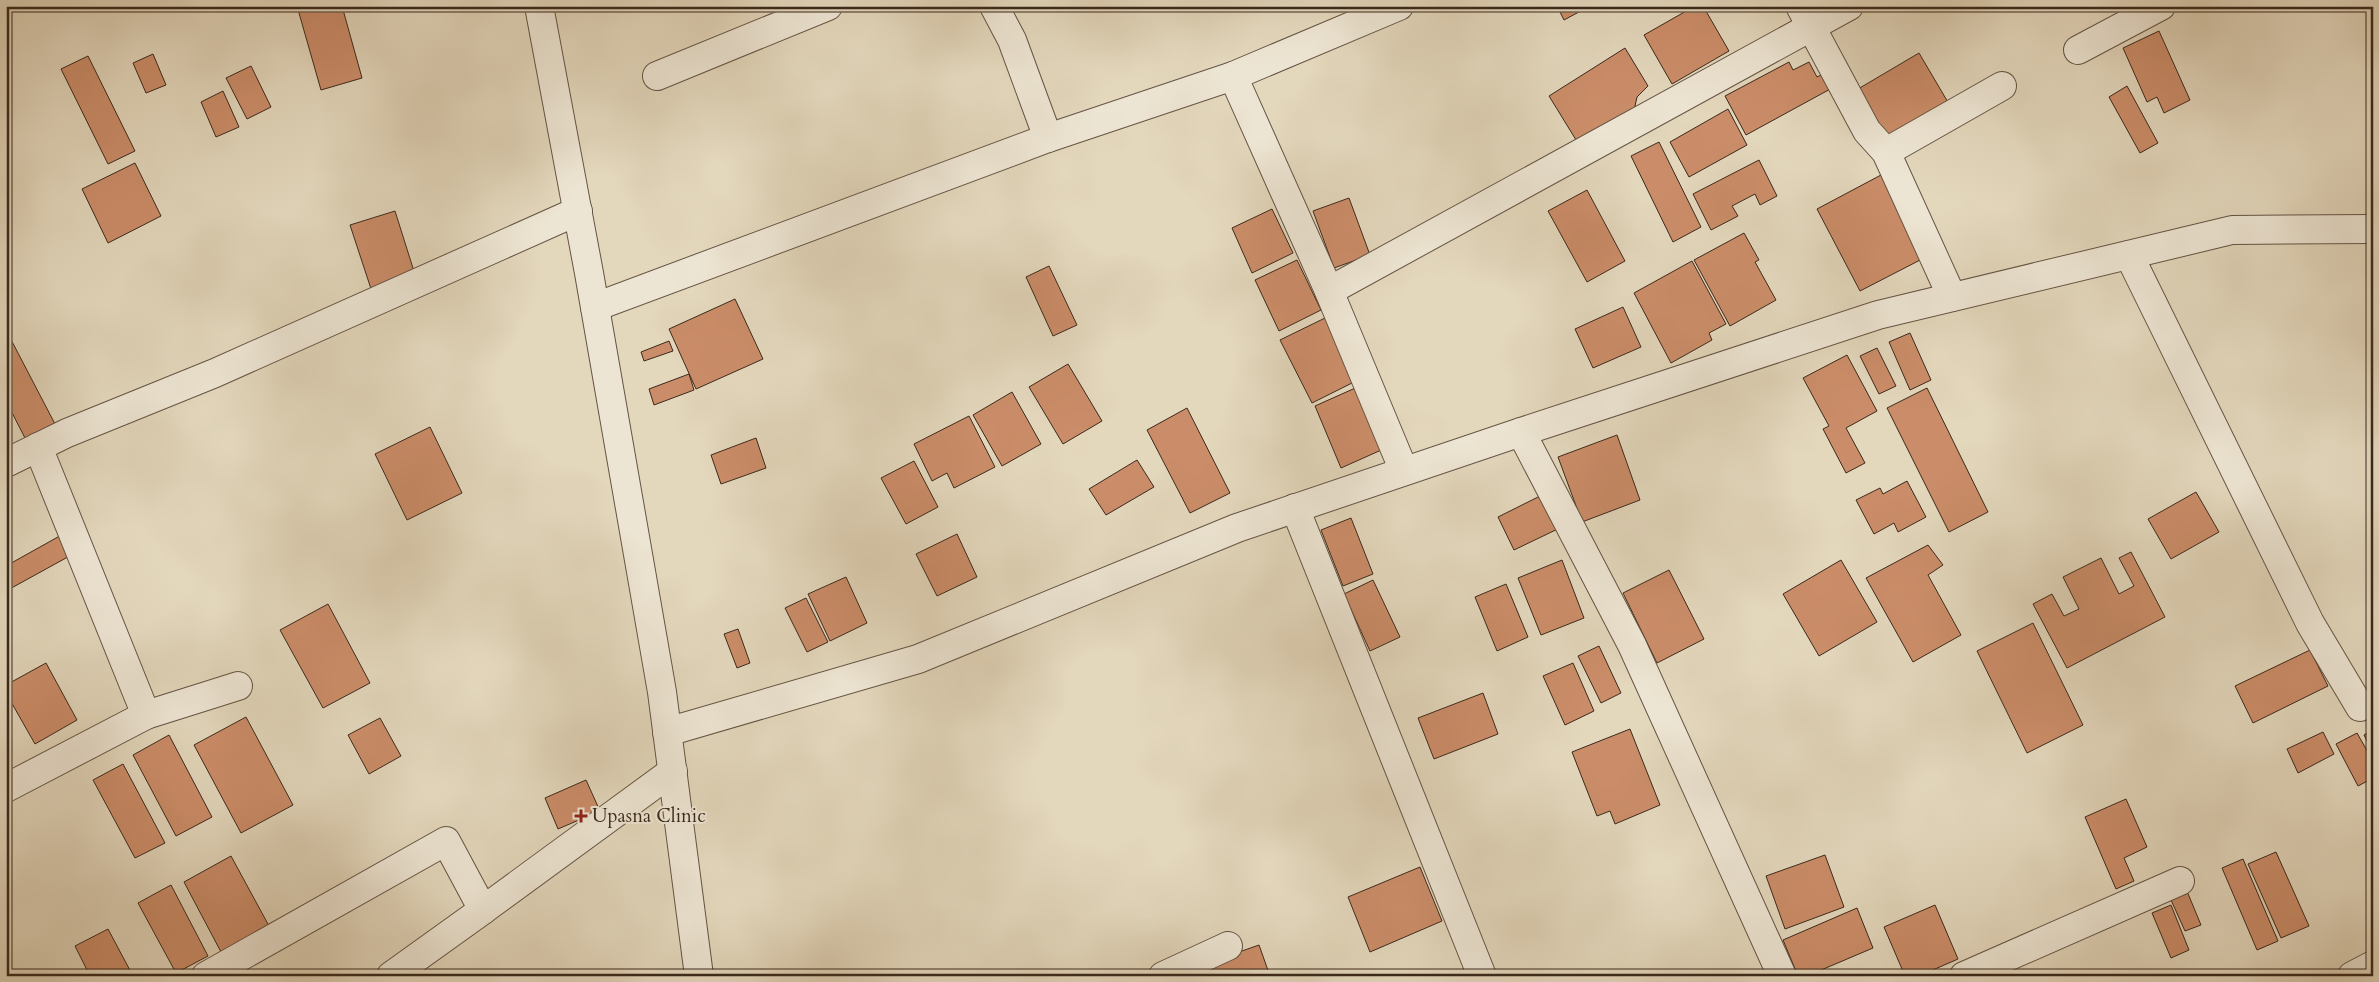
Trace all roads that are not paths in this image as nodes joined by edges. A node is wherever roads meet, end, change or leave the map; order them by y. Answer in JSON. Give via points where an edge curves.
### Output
{"nodes":[{"id":1,"x":539,"y":6,"type":"edge"},
{"id":2,"x":828,"y":6,"type":"edge"},
{"id":3,"x":994,"y":6,"type":"edge"},
{"id":4,"x":1399,"y":6,"type":"edge"},
{"id":5,"x":1849,"y":6,"type":"edge"},
{"id":6,"x":2162,"y":6,"type":"edge"},
{"id":7,"x":1806,"y":17,"type":"edge"},
{"id":8,"x":2078,"y":50,"type":"dead end"},
{"id":9,"x":657,"y":76,"type":"dead end"},
{"id":10,"x":1233,"y":76,"type":"junction"},
{"id":11,"x":2002,"y":86,"type":"dead end"},
{"id":12,"x":1048,"y":138,"type":"junction"},
{"id":13,"x":1886,"y":152,"type":"junction"},
{"id":14,"x":578,"y":211,"type":"junction"},
{"id":15,"x":2373,"y":228,"type":"edge"},
{"id":16,"x":2129,"y":255,"type":"junction"},
{"id":17,"x":1329,"y":291,"type":"junction"},
{"id":18,"x":1952,"y":298,"type":"junction"},
{"id":19,"x":595,"y":307,"type":"junction"},
{"id":20,"x":1521,"y":432,"type":"junction"},
{"id":21,"x":38,"y":447,"type":"junction"},
{"id":22,"x":6,"y":463,"type":"edge"},
{"id":23,"x":1404,"y":471,"type":"junction"},
{"id":24,"x":1295,"y":508,"type":"junction"},
{"id":25,"x":238,"y":686,"type":"dead end"},
{"id":26,"x":2360,"y":707,"type":"dead end"},
{"id":27,"x":146,"y":715,"type":"junction"},
{"id":28,"x":667,"y":732,"type":"junction"},
{"id":29,"x":673,"y":771,"type":"junction"},
{"id":30,"x":6,"y":788,"type":"edge"},
{"id":31,"x":2180,"y":880,"type":"dead end"},
{"id":32,"x":484,"y":910,"type":"junction"},
{"id":33,"x":1228,"y":946,"type":"dead end"},
{"id":34,"x":2373,"y":965,"type":"edge"},
{"id":35,"x":206,"y":976,"type":"edge"},
{"id":36,"x":392,"y":976,"type":"edge"},
{"id":37,"x":699,"y":976,"type":"edge"},
{"id":38,"x":1163,"y":976,"type":"edge"},
{"id":39,"x":1482,"y":976,"type":"edge"},
{"id":40,"x":1782,"y":976,"type":"edge"},
{"id":41,"x":1964,"y":976,"type":"edge"},
{"id":42,"x":2352,"y":976,"type":"edge"}],
"edges":[{"from":1,"to":14,"type":"street"},
{"from":2,"to":9,"type":"street"},
{"from":3,"to":12,"type":"street","via":[[1012,40]]},
{"from":4,"to":10,"type":"street"},
{"from":5,"to":7,"type":"street"},
{"from":6,"to":8,"type":"street"},
{"from":7,"to":13,"type":"street","via":[[1867,131]]},
{"from":7,"to":17,"type":"street"},
{"from":10,"to":12,"type":"street"},
{"from":10,"to":17,"type":"street"},
{"from":11,"to":13,"type":"street"},
{"from":12,"to":19,"type":"street"},
{"from":13,"to":18,"type":"street"},
{"from":14,"to":19,"type":"street"},
{"from":14,"to":21,"type":"street","via":[[215,373]]},
{"from":15,"to":16,"type":"street","via":[[2232,230]]},
{"from":16,"to":18,"type":"street"},
{"from":16,"to":26,"type":"street","via":[[2310,623]]},
{"from":17,"to":23,"type":"street"},
{"from":18,"to":20,"type":"street","via":[[1878,315]]},
{"from":19,"to":28,"type":"street"},
{"from":20,"to":23,"type":"street"},
{"from":20,"to":40,"type":"street","via":[[1632,645]]},
{"from":21,"to":22,"type":"street"},
{"from":21,"to":27,"type":"street"},
{"from":23,"to":24,"type":"street"},
{"from":24,"to":28,"type":"street","via":[[1237,528],[918,659]]},
{"from":24,"to":39,"type":"street"},
{"from":25,"to":27,"type":"street"},
{"from":27,"to":30,"type":"street"},
{"from":28,"to":29,"type":"street"},
{"from":29,"to":32,"type":"street"},
{"from":29,"to":37,"type":"street"},
{"from":31,"to":41,"type":"street"},
{"from":32,"to":35,"type":"street","via":[[446,841]]},
{"from":32,"to":36,"type":"street"},
{"from":33,"to":38,"type":"street"},
{"from":34,"to":42,"type":"street"}]}
